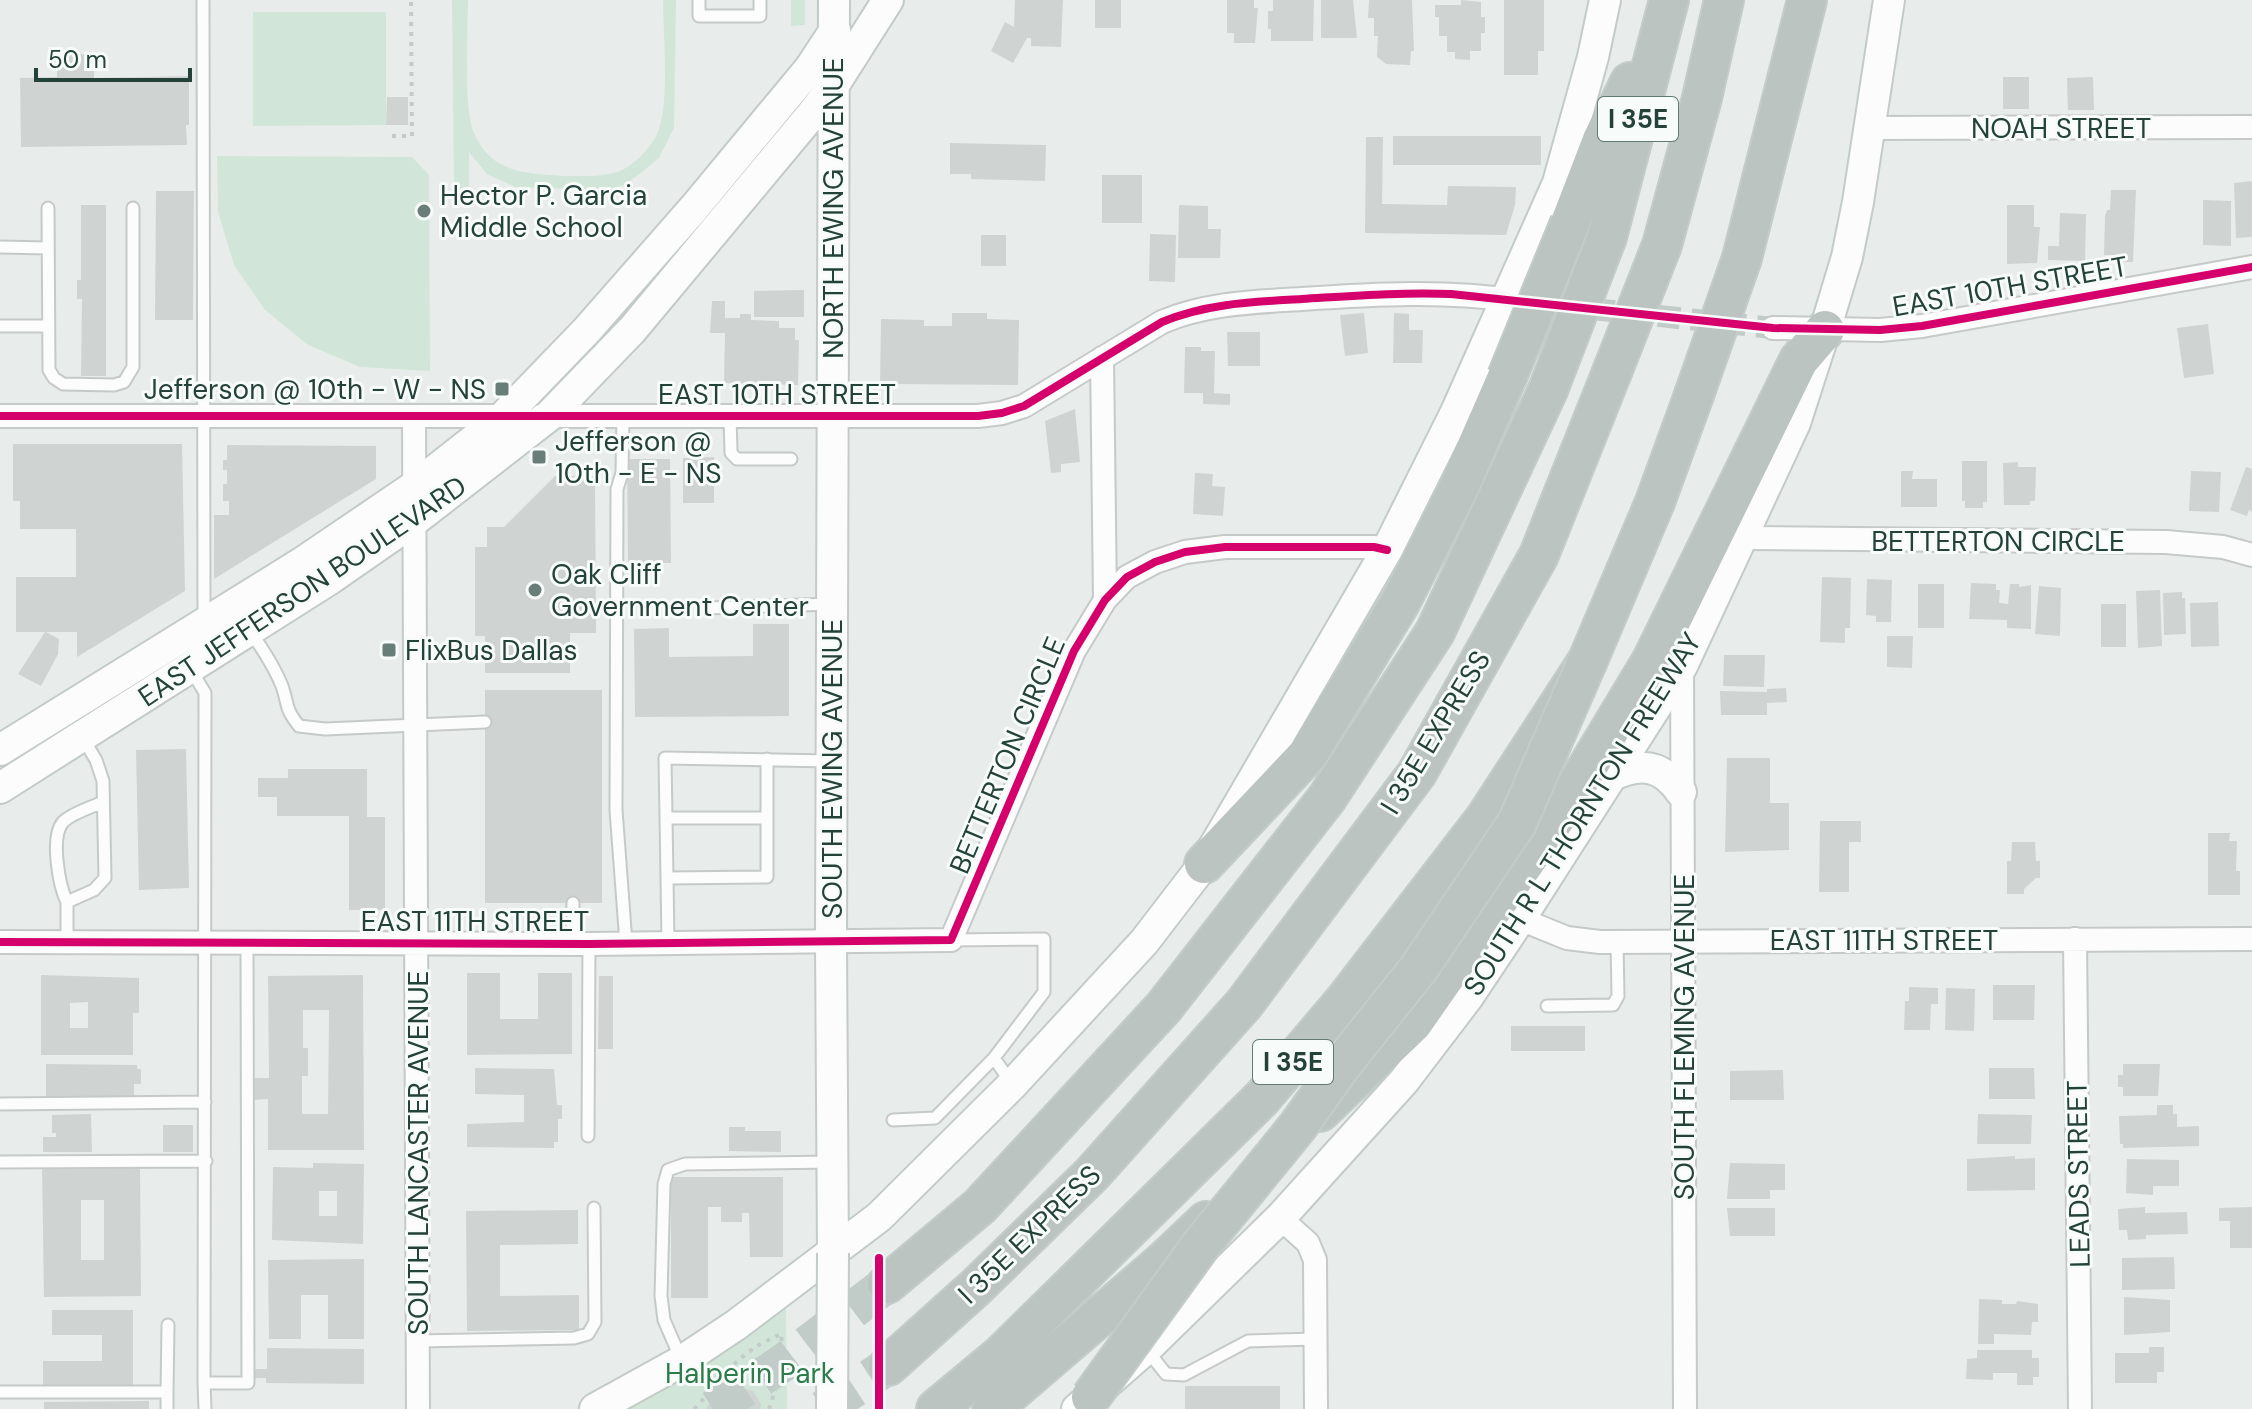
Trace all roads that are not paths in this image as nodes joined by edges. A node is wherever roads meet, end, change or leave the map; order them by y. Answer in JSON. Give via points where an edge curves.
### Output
{"nodes":[{"id":1,"x":203,"y":0,"type":"edge"},
{"id":2,"x":699,"y":0,"type":"edge"},
{"id":3,"x":760,"y":0,"type":"edge"},
{"id":4,"x":834,"y":0,"type":"edge"},
{"id":5,"x":854,"y":0,"type":"edge"},
{"id":6,"x":888,"y":0,"type":"edge"},
{"id":7,"x":1605,"y":0,"type":"edge"},
{"id":8,"x":1669,"y":0,"type":"edge"},
{"id":9,"x":1724,"y":0,"type":"edge"},
{"id":10,"x":1807,"y":0,"type":"edge"},
{"id":11,"x":1889,"y":0,"type":"edge"},
{"id":12,"x":834,"y":32,"type":"junction"},
{"id":13,"x":834,"y":85,"type":"junction"},
{"id":14,"x":2252,"y":127,"type":"edge"},
{"id":15,"x":1870,"y":128,"type":"junction"},
{"id":16,"x":48,"y":208,"type":"dead end"},
{"id":17,"x":133,"y":208,"type":"dead end"},
{"id":18,"x":694,"y":208,"type":"junction"},
{"id":19,"x":719,"y":227,"type":"junction"},
{"id":20,"x":0,"y":247,"type":"edge"},
{"id":21,"x":48,"y":248,"type":"junction"},
{"id":22,"x":2252,"y":267,"type":"edge"},
{"id":23,"x":1516,"y":301,"type":"junction"},
{"id":24,"x":0,"y":326,"type":"edge"},
{"id":25,"x":48,"y":326,"type":"junction"},
{"id":26,"x":1773,"y":328,"type":"tunnel mouth"},
{"id":27,"x":1825,"y":330,"type":"junction"},
{"id":28,"x":1102,"y":358,"type":"junction"},
{"id":29,"x":205,"y":415,"type":"junction"},
{"id":30,"x":0,"y":416,"type":"edge"},
{"id":31,"x":504,"y":416,"type":"junction"},
{"id":32,"x":549,"y":416,"type":"junction"},
{"id":33,"x":623,"y":416,"type":"junction"},
{"id":34,"x":730,"y":416,"type":"junction"},
{"id":35,"x":414,"y":417,"type":"junction"},
{"id":36,"x":832,"y":417,"type":"junction"},
{"id":37,"x":791,"y":459,"type":"dead end"},
{"id":38,"x":415,"y":486,"type":"junction"},
{"id":39,"x":415,"y":520,"type":"junction"},
{"id":40,"x":1743,"y":538,"type":"junction"},
{"id":41,"x":1387,"y":550,"type":"junction"},
{"id":42,"x":2252,"y":555,"type":"edge"},
{"id":43,"x":1105,"y":600,"type":"junction"},
{"id":44,"x":832,"y":604,"type":"junction"},
{"id":45,"x":705,"y":608,"type":"dead end"},
{"id":46,"x":204,"y":622,"type":"junction"},
{"id":47,"x":249,"y":631,"type":"junction"},
{"id":48,"x":1588,"y":660,"type":"junction"},
{"id":49,"x":1682,"y":666,"type":"junction"},
{"id":50,"x":190,"y":668,"type":"junction"},
{"id":51,"x":485,"y":722,"type":"dead end"},
{"id":52,"x":417,"y":724,"type":"junction"},
{"id":53,"x":82,"y":737,"type":"junction"},
{"id":54,"x":0,"y":750,"type":"edge"},
{"id":55,"x":767,"y":759,"type":"junction"},
{"id":56,"x":832,"y":761,"type":"junction"},
{"id":57,"x":1611,"y":776,"type":"junction"},
{"id":58,"x":0,"y":788,"type":"edge"},
{"id":59,"x":1681,"y":792,"type":"junction"},
{"id":60,"x":103,"y":802,"type":"junction"},
{"id":61,"x":666,"y":818,"type":"junction"},
{"id":62,"x":767,"y":818,"type":"junction"},
{"id":63,"x":1204,"y":864,"type":"junction"},
{"id":64,"x":667,"y":878,"type":"junction"},
{"id":65,"x":67,"y":902,"type":"junction"},
{"id":66,"x":573,"y":903,"type":"dead end"},
{"id":67,"x":1520,"y":919,"type":"junction"},
{"id":68,"x":2075,"y":939,"type":"junction"},
{"id":69,"x":2252,"y":939,"type":"edge"},
{"id":70,"x":951,"y":940,"type":"junction"},
{"id":71,"x":1685,"y":941,"type":"junction"},
{"id":72,"x":0,"y":942,"type":"edge"},
{"id":73,"x":67,"y":942,"type":"junction"},
{"id":74,"x":418,"y":942,"type":"junction"},
{"id":75,"x":831,"y":942,"type":"junction"},
{"id":76,"x":1617,"y":942,"type":"junction"},
{"id":77,"x":204,"y":943,"type":"junction"},
{"id":78,"x":247,"y":943,"type":"junction"},
{"id":79,"x":581,"y":943,"type":"junction"},
{"id":80,"x":626,"y":943,"type":"junction"},
{"id":81,"x":668,"y":943,"type":"junction"},
{"id":82,"x":1547,"y":1006,"type":"dead end"},
{"id":83,"x":994,"y":1058,"type":"junction"},
{"id":84,"x":1012,"y":1085,"type":"junction"},
{"id":85,"x":205,"y":1102,"type":"junction"},
{"id":86,"x":0,"y":1104,"type":"edge"},
{"id":87,"x":893,"y":1120,"type":"dead end"},
{"id":88,"x":588,"y":1136,"type":"dead end"},
{"id":89,"x":206,"y":1161,"type":"junction"},
{"id":90,"x":0,"y":1162,"type":"edge"},
{"id":91,"x":833,"y":1162,"type":"junction"},
{"id":92,"x":594,"y":1208,"type":"dead end"},
{"id":93,"x":1280,"y":1218,"type":"junction"},
{"id":94,"x":833,"y":1253,"type":"junction"},
{"id":95,"x":887,"y":1284,"type":"tunnel mouth"},
{"id":96,"x":168,"y":1325,"type":"dead end"},
{"id":97,"x":1316,"y":1339,"type":"junction"},
{"id":98,"x":417,"y":1341,"type":"junction"},
{"id":99,"x":1146,"y":1349,"type":"junction"},
{"id":100,"x":682,"y":1361,"type":"junction"},
{"id":101,"x":888,"y":1366,"type":"tunnel mouth"},
{"id":102,"x":204,"y":1383,"type":"junction"},
{"id":103,"x":0,"y":1392,"type":"edge"},
{"id":104,"x":167,"y":1392,"type":"junction"},
{"id":105,"x":1088,"y":1405,"type":"edge"},
{"id":106,"x":604,"y":1407,"type":"edge"},
{"id":107,"x":167,"y":1409,"type":"edge"},
{"id":108,"x":205,"y":1409,"type":"edge"},
{"id":109,"x":418,"y":1409,"type":"edge"},
{"id":110,"x":832,"y":1409,"type":"edge"},
{"id":111,"x":936,"y":1409,"type":"edge"},
{"id":112,"x":992,"y":1409,"type":"edge"},
{"id":113,"x":1316,"y":1409,"type":"edge"},
{"id":114,"x":1685,"y":1409,"type":"edge"},
{"id":115,"x":2080,"y":1409,"type":"edge"}],
"edges":[{"from":1,"to":29,"type":"lane"},
{"from":2,"to":3,"type":"lane","via":[[699,16],[760,16]]},
{"from":4,"to":12,"type":"main road","name":"NORTH EWING AVENUE"},
{"from":5,"to":12,"type":"main road","name":"EAST JEFFERSON BOULEVARD"},
{"from":6,"to":13,"type":"main road","name":"EAST JEFFERSON BOULEVARD"},
{"from":7,"to":23,"type":"main road","via":[[1558,183]]},
{"from":8,"to":63,"type":"highway","bridge":true,"via":[[1602,140],[1459,487],[1400,603],[1308,754]]},
{"from":8,"to":95,"type":"highway","number":"I 35E","bridge":true,"via":[[1607,237],[1548,390],[1435,632],[1327,798],[1164,1007],[980,1206]]},
{"from":9,"to":101,"type":"highway","name":"I 35E EXPRESS","bridge":true,"via":[[1662,245],[1612,372],[1539,555],[1417,773],[1234,1015],[1092,1174]]},
{"from":10,"to":48,"type":"highway","number":"I 35E","bridge":true,"via":[[1742,258],[1655,502]]},
{"from":11,"to":15,"type":"main road","name":"SOUTH R L THORNTON FREEWAY"},
{"from":12,"to":13,"type":"main road","name":"NORTH EWING AVENUE"},
{"from":12,"to":18,"type":"main road","name":"EAST JEFFERSON BOULEVARD"},
{"from":13,"to":19,"type":"main road","name":"EAST JEFFERSON BOULEVARD"},
{"from":13,"to":36,"type":"main road","name":"NORTH EWING AVENUE"},
{"from":14,"to":15,"type":"street","name":"NOAH STREET"},
{"from":15,"to":27,"type":"main road","name":"SOUTH R L THORNTON FREEWAY","via":[[1847,257]]},
{"from":16,"to":21,"type":"lane"},
{"from":17,"to":25,"type":"lane","via":[[130,376],[114,385],[63,384],[49,370]]},
{"from":18,"to":19,"type":"main road"},
{"from":18,"to":31,"type":"main road","name":"EAST JEFFERSON BOULEVARD"},
{"from":19,"to":32,"type":"main road","name":"EAST JEFFERSON BOULEVARD","via":[[632,330]]},
{"from":20,"to":21,"type":"lane"},
{"from":21,"to":25,"type":"lane"},
{"from":22,"to":27,"type":"street","name":"EAST 10TH STREET","via":[[1922,326]]},
{"from":23,"to":28,"type":"street","name":"EAST 10TH STREET","via":[[1402,292],[1222,305],[1162,322]]},
{"from":23,"to":41,"type":"main road"},
{"from":24,"to":25,"type":"lane"},
{"from":26,"to":27,"type":"street","name":"EAST 10TH STREET"},
{"from":27,"to":40,"type":"main road","name":"SOUTH R L THORNTON FREEWAY","via":[[1795,423]]},
{"from":27,"to":112,"type":"highway","via":[[1799,360],[1652,660],[1563,808],[1413,1023],[1165,1260]]},
{"from":28,"to":36,"type":"street","name":"EAST 10TH STREET","via":[[1024,406],[1002,413]]},
{"from":28,"to":43,"type":"street"},
{"from":29,"to":30,"type":"street","name":"EAST 10TH STREET"},
{"from":29,"to":35,"type":"street","name":"EAST 10TH STREET"},
{"from":29,"to":46,"type":"lane"},
{"from":31,"to":32,"type":"street","name":"EAST 10TH STREET"},
{"from":31,"to":35,"type":"street","name":"EAST 10TH STREET"},
{"from":31,"to":38,"type":"main road","name":"EAST JEFFERSON BOULEVARD"},
{"from":32,"to":33,"type":"street","name":"EAST 10TH STREET"},
{"from":32,"to":39,"type":"main road","name":"EAST JEFFERSON BOULEVARD"},
{"from":33,"to":34,"type":"street","name":"EAST 10TH STREET"},
{"from":33,"to":80,"type":"lane","via":[[617,489],[616,810]]},
{"from":34,"to":36,"type":"street","name":"EAST 10TH STREET"},
{"from":34,"to":37,"type":"lane","via":[[731,453],[737,459]]},
{"from":35,"to":38,"type":"street","name":"SOUTH LANCASTER AVENUE"},
{"from":36,"to":44,"type":"main road","name":"SOUTH EWING AVENUE"},
{"from":38,"to":39,"type":"street","name":"SOUTH LANCASTER AVENUE"},
{"from":38,"to":46,"type":"main road","name":"EAST JEFFERSON BOULEVARD"},
{"from":39,"to":47,"type":"main road","name":"EAST JEFFERSON BOULEVARD"},
{"from":39,"to":52,"type":"street","name":"SOUTH LANCASTER AVENUE"},
{"from":40,"to":42,"type":"street","name":"BETTERTON CIRCLE","via":[[2166,542]]},
{"from":40,"to":49,"type":"main road","name":"SOUTH R L THORNTON FREEWAY"},
{"from":41,"to":43,"type":"street","name":"BETTERTON CIRCLE","via":[[1225,547],[1185,552],[1127,577]]},
{"from":41,"to":63,"type":"main road"},
{"from":43,"to":70,"type":"street","name":"BETTERTON CIRCLE","via":[[1074,651]]},
{"from":44,"to":45,"type":"lane"},
{"from":44,"to":56,"type":"main road","name":"SOUTH EWING AVENUE"},
{"from":46,"to":54,"type":"main road","name":"EAST JEFFERSON BOULEVARD"},
{"from":47,"to":50,"type":"main road","name":"EAST JEFFERSON BOULEVARD"},
{"from":47,"to":52,"type":"lane","via":[[268,657],[286,709],[299,726]]},
{"from":48,"to":105,"type":"highway","bridge":true,"via":[[1517,823],[1419,968],[1201,1245]]},
{"from":48,"to":111,"type":"highway","number":"I 35E","via":[[1486,817],[1262,1098],[1001,1355]]},
{"from":49,"to":57,"type":"main road","name":"SOUTH R L THORNTON FREEWAY"},
{"from":49,"to":59,"type":"street","name":"SOUTH FLEMING AVENUE"},
{"from":50,"to":53,"type":"main road","name":"EAST JEFFERSON BOULEVARD"},
{"from":50,"to":77,"type":"lane","via":[[205,693]]},
{"from":51,"to":52,"type":"lane"},
{"from":52,"to":74,"type":"street","name":"SOUTH LANCASTER AVENUE"},
{"from":53,"to":58,"type":"main road","name":"EAST JEFFERSON BOULEVARD"},
{"from":53,"to":60,"type":"lane","via":[[103,781]]},
{"from":55,"to":56,"type":"lane"},
{"from":55,"to":61,"type":"lane","via":[[665,758]]},
{"from":55,"to":62,"type":"lane"},
{"from":56,"to":75,"type":"main road","name":"SOUTH EWING AVENUE"},
{"from":57,"to":59,"type":"main road","via":[[1628,768],[1652,769],[1673,780]]},
{"from":57,"to":67,"type":"main road","name":"SOUTH R L THORNTON FREEWAY"},
{"from":59,"to":71,"type":"street","name":"SOUTH FLEMING AVENUE"},
{"from":60,"to":65,"type":"lane","via":[[105,878],[94,890]]},
{"from":60,"to":65,"type":"lane","via":[[65,820],[57,832],[59,887]]},
{"from":61,"to":62,"type":"lane"},
{"from":61,"to":64,"type":"lane"},
{"from":62,"to":64,"type":"lane","via":[[767,877]]},
{"from":63,"to":84,"type":"main road","via":[[1144,942]]},
{"from":64,"to":81,"type":"lane"},
{"from":65,"to":73,"type":"lane"},
{"from":66,"to":79,"type":"lane"},
{"from":67,"to":76,"type":"street","name":"EAST 11TH STREET","via":[[1567,938]]},
{"from":67,"to":93,"type":"main road","name":"SOUTH R L THORNTON FREEWAY","via":[[1404,1081]]},
{"from":68,"to":69,"type":"street","name":"EAST 11TH STREET"},
{"from":68,"to":71,"type":"street","name":"EAST 11TH STREET"},
{"from":68,"to":115,"type":"street","name":"LEADS STREET"},
{"from":70,"to":75,"type":"street","name":"EAST 11TH STREET"},
{"from":70,"to":83,"type":"lane","via":[[1044,939],[1044,992]]},
{"from":71,"to":76,"type":"street","name":"EAST 11TH STREET"},
{"from":71,"to":114,"type":"street","name":"SOUTH FLEMING AVENUE"},
{"from":72,"to":73,"type":"street","name":"EAST 11TH STREET"},
{"from":73,"to":77,"type":"street","name":"EAST 11TH STREET"},
{"from":74,"to":78,"type":"street","name":"EAST 11TH STREET"},
{"from":74,"to":79,"type":"street","name":"EAST 11TH STREET"},
{"from":74,"to":98,"type":"street","name":"SOUTH LANCASTER AVENUE"},
{"from":75,"to":81,"type":"street","name":"EAST 11TH STREET"},
{"from":75,"to":91,"type":"main road","name":"SOUTH EWING AVENUE"},
{"from":76,"to":82,"type":"lane","via":[[1618,996],[1613,1005]]},
{"from":77,"to":78,"type":"street","name":"EAST 11TH STREET"},
{"from":77,"to":85,"type":"lane"},
{"from":78,"to":102,"type":"lane","via":[[248,1383]]},
{"from":79,"to":80,"type":"street","name":"EAST 11TH STREET"},
{"from":79,"to":88,"type":"lane"},
{"from":80,"to":81,"type":"street","name":"EAST 11TH STREET"},
{"from":83,"to":84,"type":"lane"},
{"from":83,"to":87,"type":"lane","via":[[935,1118]]},
{"from":84,"to":94,"type":"main road","via":[[879,1217]]},
{"from":85,"to":86,"type":"lane"},
{"from":85,"to":89,"type":"lane"},
{"from":89,"to":90,"type":"lane"},
{"from":89,"to":102,"type":"lane"},
{"from":91,"to":94,"type":"main road","name":"SOUTH EWING AVENUE"},
{"from":91,"to":100,"type":"lane","via":[[685,1164],[668,1170],[661,1296],[664,1320]]},
{"from":92,"to":98,"type":"lane","via":[[595,1322],[588,1334]]},
{"from":93,"to":97,"type":"street","via":[[1308,1243],[1315,1260]]},
{"from":93,"to":99,"type":"main road","name":"SOUTH R L THORNTON FREEWAY"},
{"from":94,"to":100,"type":"main road"},
{"from":94,"to":110,"type":"main road","name":"SOUTH EWING AVENUE","bridge":true},
{"from":96,"to":104,"type":"lane"},
{"from":97,"to":99,"type":"lane","via":[[1248,1341],[1184,1375],[1166,1374]]},
{"from":97,"to":113,"type":"street"},
{"from":98,"to":109,"type":"street","name":"SOUTH LANCASTER AVENUE"},
{"from":99,"to":105,"type":"main road","name":"SOUTH R L THORNTON FREEWAY"},
{"from":100,"to":106,"type":"main road"},
{"from":102,"to":108,"type":"lane"},
{"from":103,"to":104,"type":"lane"},
{"from":104,"to":107,"type":"lane"}]}
